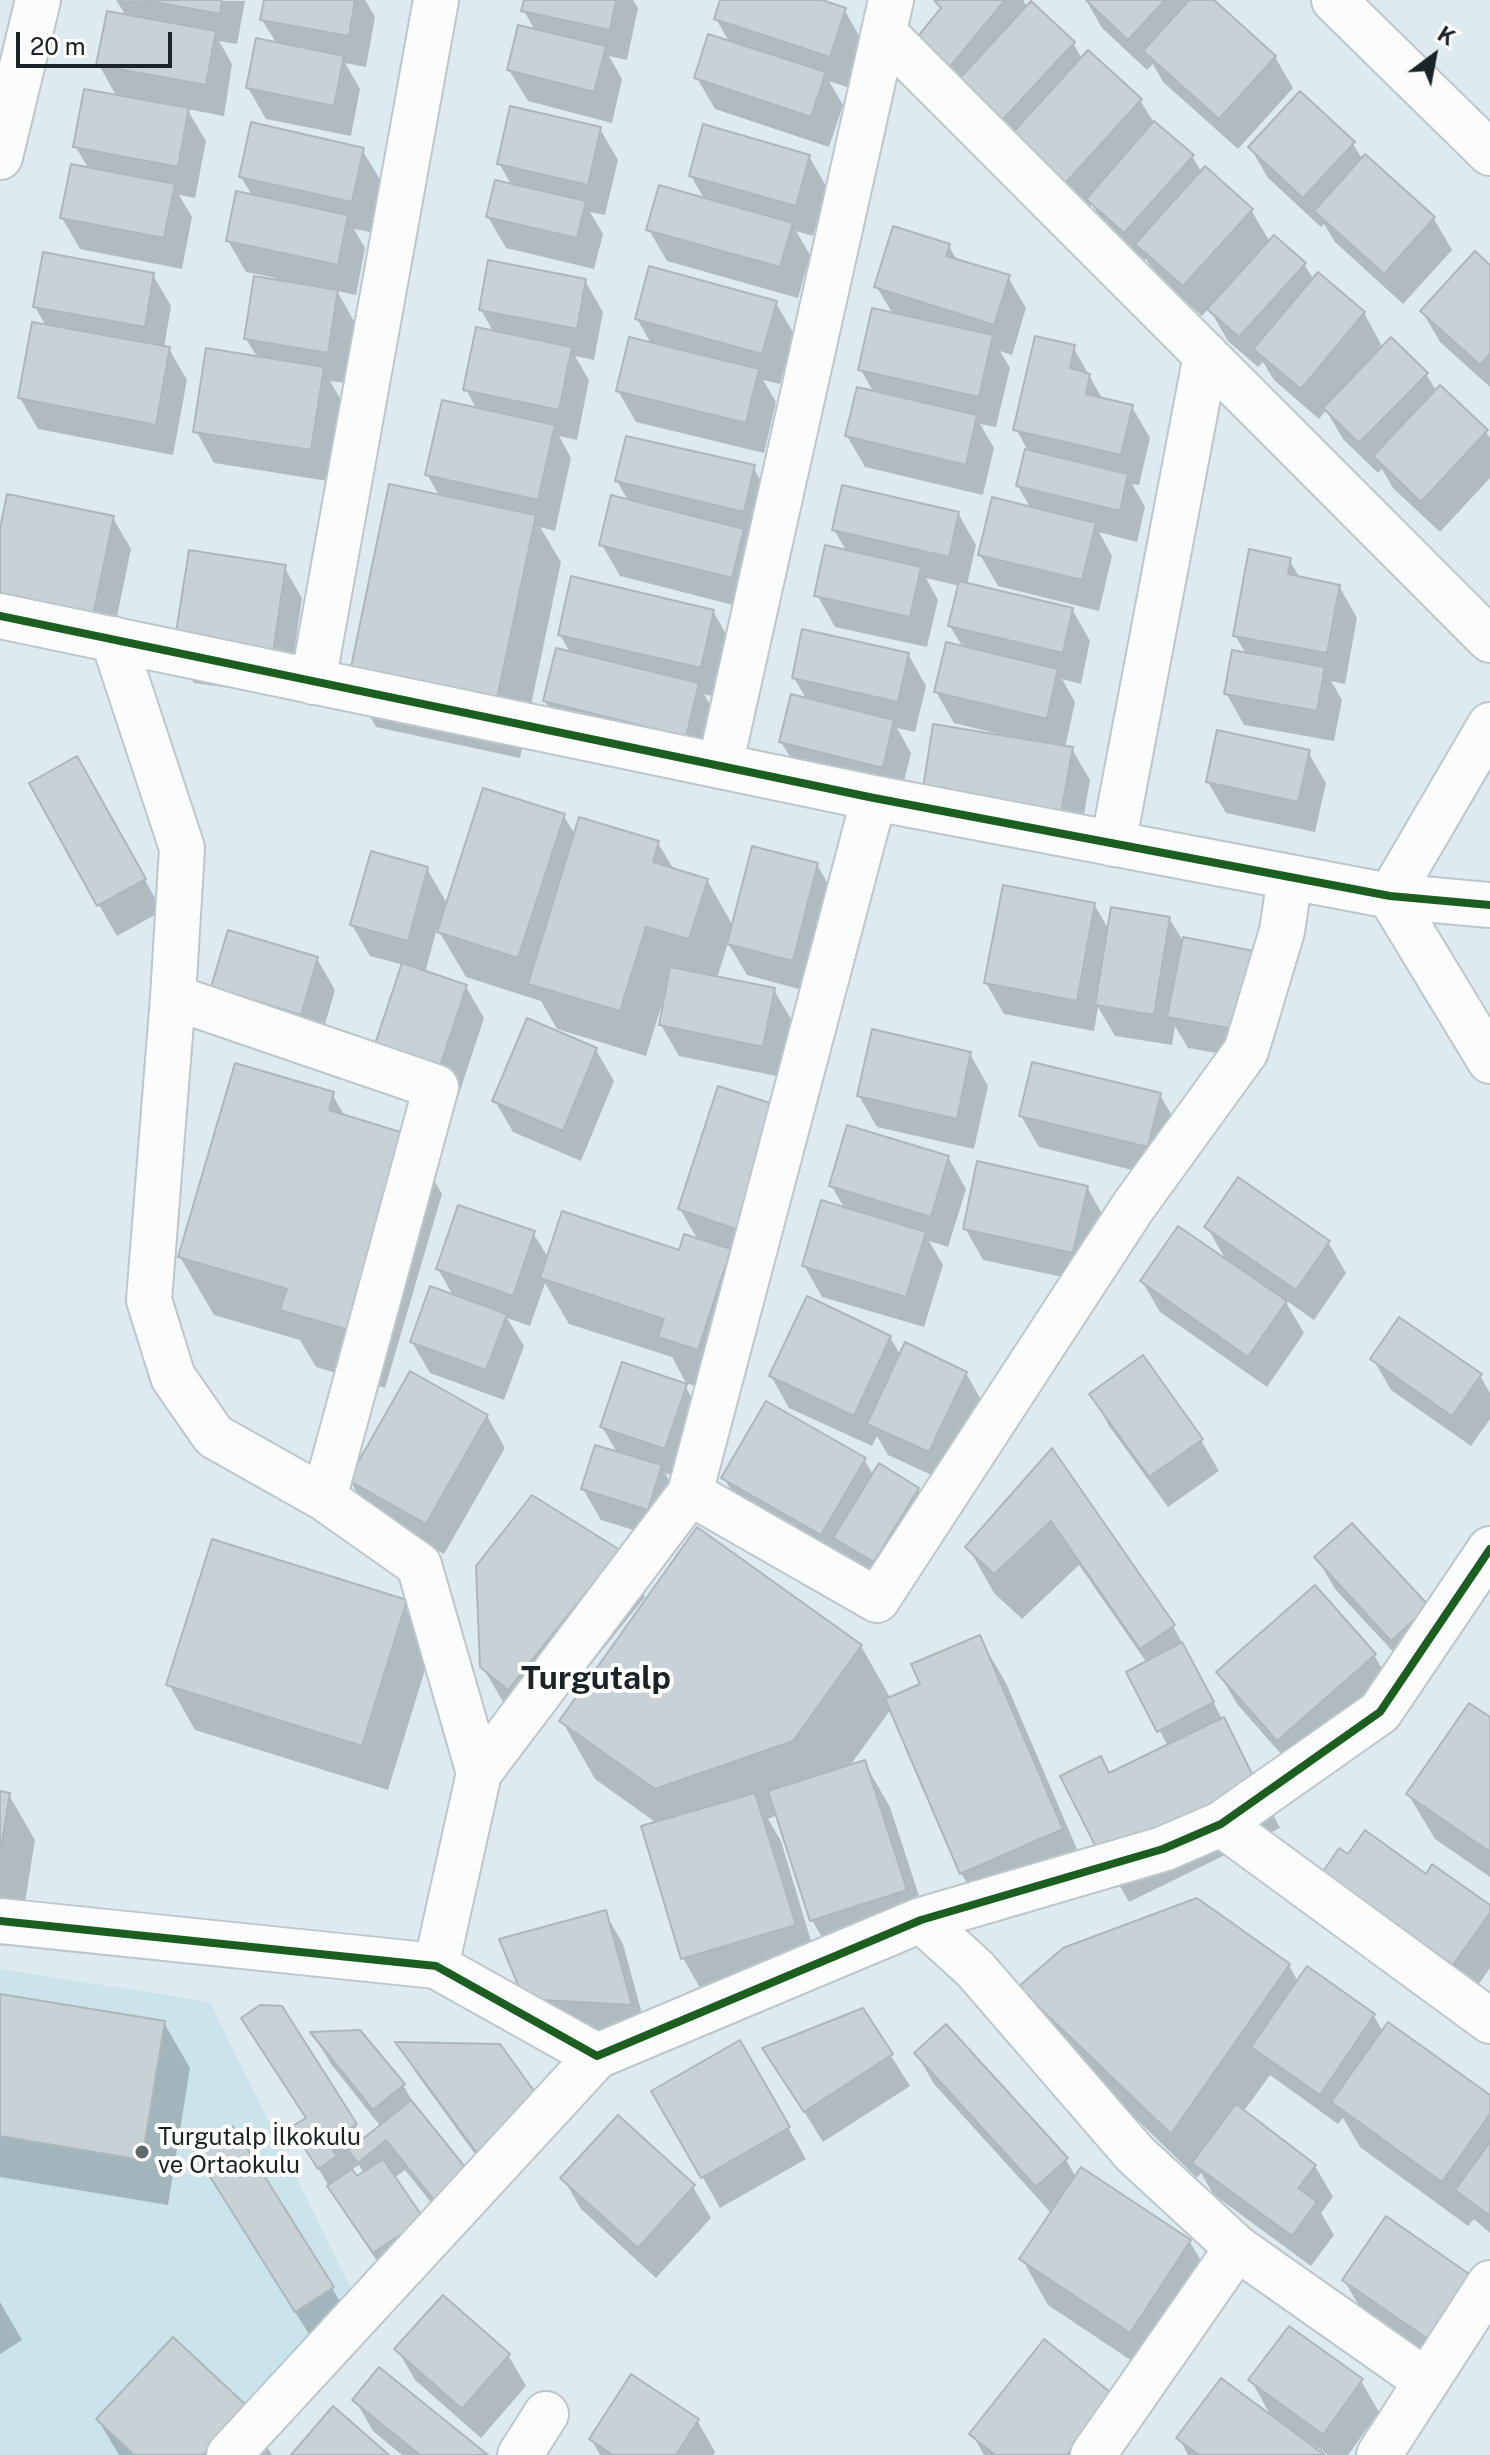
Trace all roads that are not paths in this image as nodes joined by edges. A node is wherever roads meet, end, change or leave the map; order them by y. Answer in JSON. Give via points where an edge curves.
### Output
{"nodes":[{"id":1,"x":38,"y":0,"type":"edge"},
{"id":2,"x":436,"y":0,"type":"edge"},
{"id":3,"x":1334,"y":0,"type":"edge"},
{"id":4,"x":888,"y":16,"type":"edge"},
{"id":5,"x":1490,"y":153,"type":"edge"},
{"id":6,"x":0,"y":157,"type":"edge"},
{"id":7,"x":1206,"y":355,"type":"junction"},
{"id":8,"x":0,"y":616,"type":"edge"},
{"id":9,"x":113,"y":639,"type":"junction"},
{"id":10,"x":1490,"y":640,"type":"edge"},
{"id":11,"x":313,"y":682,"type":"junction"},
{"id":12,"x":1490,"y":725,"type":"edge"},
{"id":13,"x":720,"y":766,"type":"junction"},
{"id":14,"x":874,"y":798,"type":"junction"},
{"id":15,"x":1113,"y":844,"type":"junction"},
{"id":16,"x":1290,"y":878,"type":"junction"},
{"id":17,"x":1390,"y":896,"type":"junction"},
{"id":18,"x":1490,"y":905,"type":"edge"},
{"id":19,"x":173,"y":997,"type":"junction"},
{"id":20,"x":1490,"y":1061,"type":"edge"},
{"id":21,"x":690,"y":1493,"type":"junction"},
{"id":22,"x":324,"y":1498,"type":"junction"},
{"id":23,"x":1490,"y":1549,"type":"edge"},
{"id":24,"x":479,"y":1773,"type":"junction"},
{"id":25,"x":1221,"y":1824,"type":"junction"},
{"id":26,"x":921,"y":1920,"type":"junction"},
{"id":27,"x":0,"y":1921,"type":"edge"},
{"id":28,"x":436,"y":1966,"type":"junction"},
{"id":29,"x":1490,"y":2021,"type":"edge"},
{"id":30,"x":597,"y":2056,"type":"junction"},
{"id":31,"x":1237,"y":2248,"type":"junction"},
{"id":32,"x":1490,"y":2283,"type":"edge"},
{"id":33,"x":1426,"y":2381,"type":"junction"},
{"id":34,"x":546,"y":2414,"type":"dead end"},
{"id":35,"x":229,"y":2455,"type":"edge"},
{"id":36,"x":520,"y":2455,"type":"edge"},
{"id":37,"x":1093,"y":2455,"type":"edge"},
{"id":38,"x":1379,"y":2455,"type":"edge"}],
"edges":[{"from":1,"to":6,"type":"street"},
{"from":2,"to":11,"type":"street"},
{"from":3,"to":5,"type":"street"},
{"from":4,"to":7,"type":"street"},
{"from":4,"to":13,"type":"street"},
{"from":7,"to":10,"type":"street"},
{"from":7,"to":15,"type":"street"},
{"from":8,"to":9,"type":"street"},
{"from":9,"to":11,"type":"street"},
{"from":9,"to":19,"type":"street","via":[[182,848]]},
{"from":11,"to":13,"type":"street"},
{"from":12,"to":17,"type":"street"},
{"from":13,"to":14,"type":"street"},
{"from":14,"to":15,"type":"street"},
{"from":14,"to":21,"type":"street"},
{"from":15,"to":16,"type":"street"},
{"from":16,"to":17,"type":"street"},
{"from":16,"to":21,"type":"street","via":[[1282,931],[1246,1051],[1133,1207],[877,1600]]},
{"from":17,"to":18,"type":"street"},
{"from":17,"to":20,"type":"street"},
{"from":19,"to":22,"type":"street","via":[[149,1300],[173,1377],[214,1436]]},
{"from":19,"to":22,"type":"street","via":[[436,1087]]},
{"from":21,"to":24,"type":"street"},
{"from":22,"to":24,"type":"street","via":[[419,1565]]},
{"from":23,"to":25,"type":"street","via":[[1380,1712]]},
{"from":24,"to":28,"type":"street"},
{"from":25,"to":26,"type":"street","via":[[1163,1849]]},
{"from":25,"to":29,"type":"street"},
{"from":26,"to":30,"type":"street"},
{"from":26,"to":31,"type":"street","via":[[975,1969],[1135,2154]]},
{"from":27,"to":28,"type":"street"},
{"from":28,"to":30,"type":"street"},
{"from":30,"to":35,"type":"street"},
{"from":31,"to":33,"type":"street"},
{"from":31,"to":37,"type":"street"},
{"from":32,"to":33,"type":"street"},
{"from":33,"to":38,"type":"street"},
{"from":34,"to":36,"type":"street"}]}
